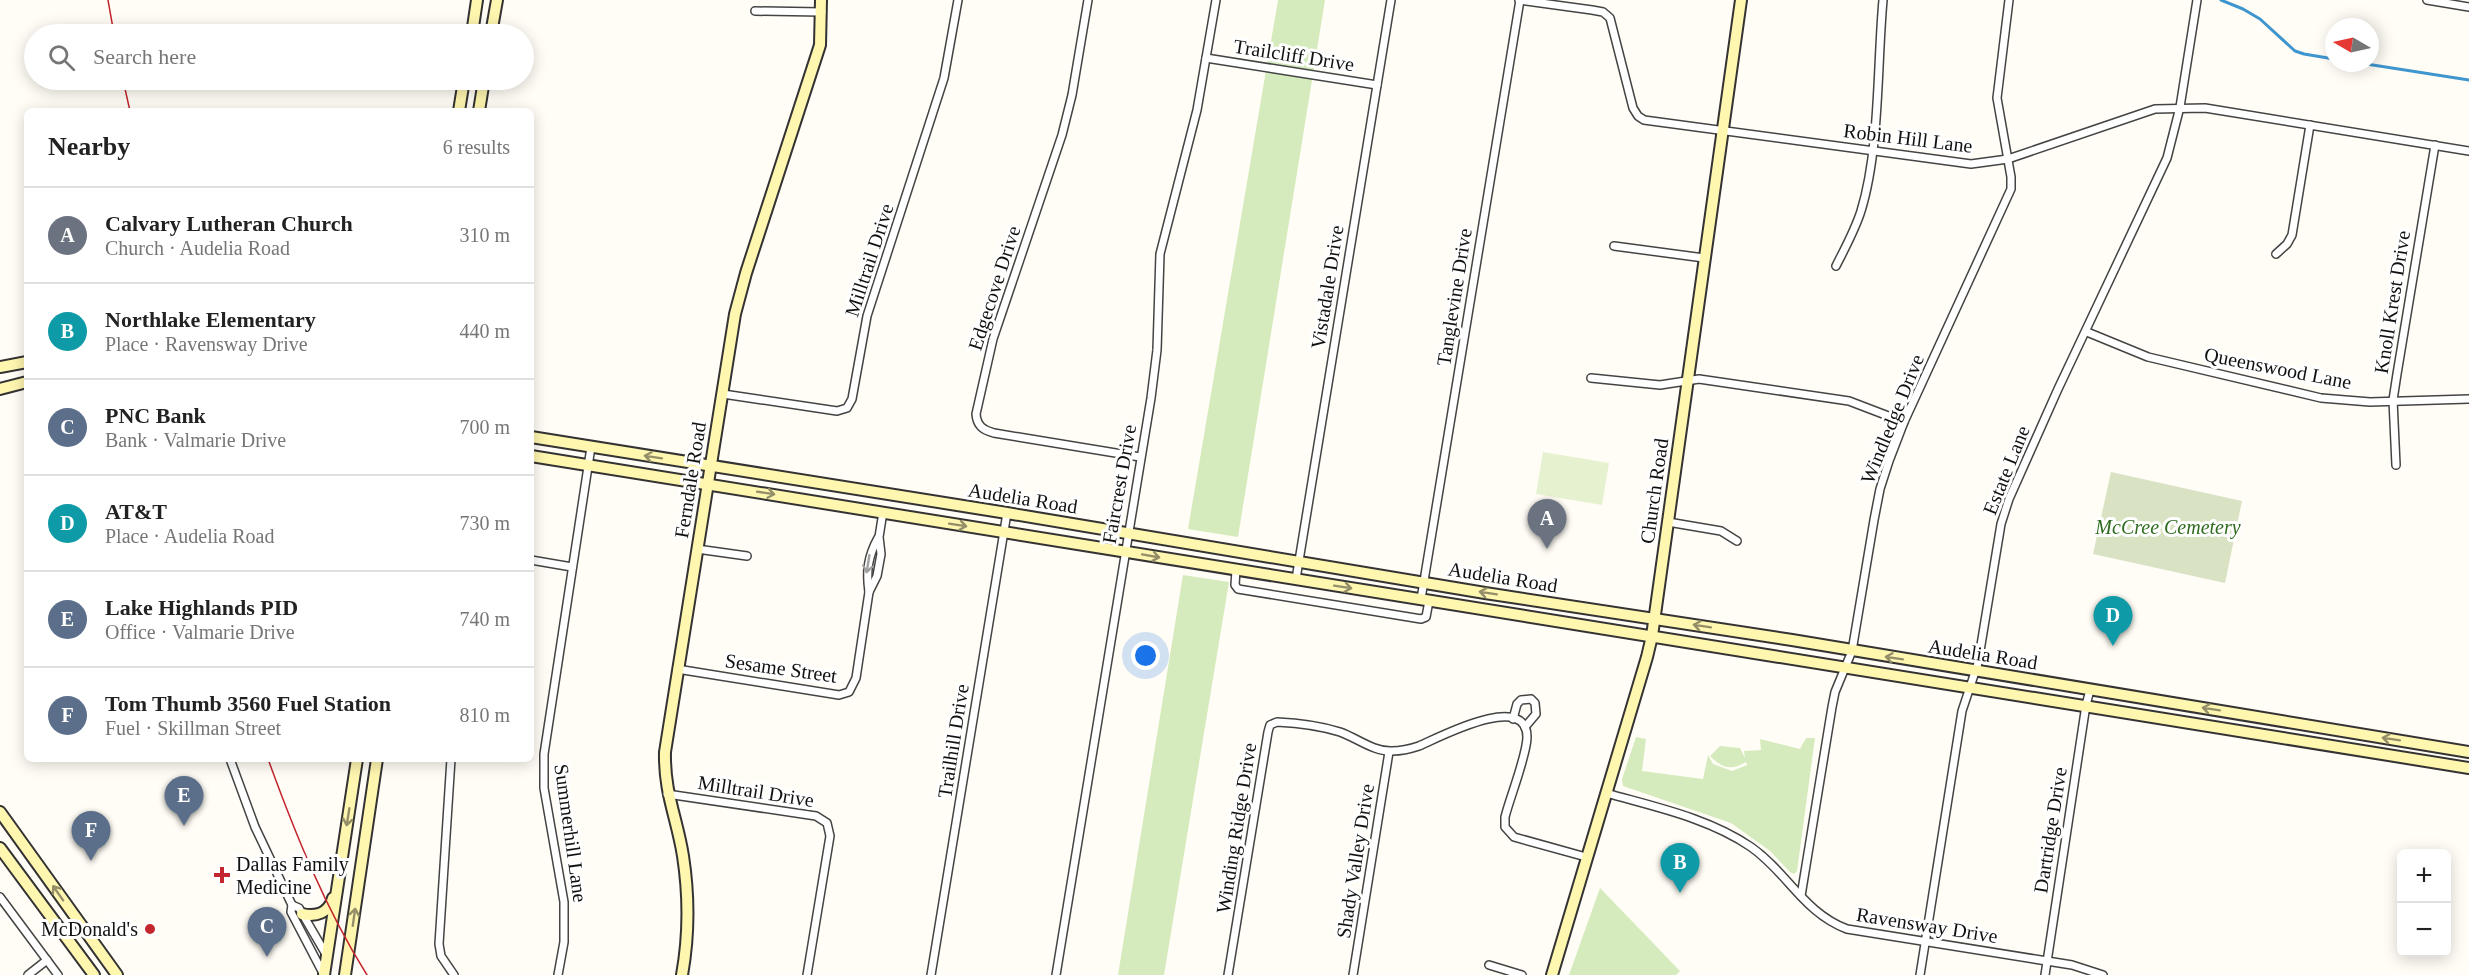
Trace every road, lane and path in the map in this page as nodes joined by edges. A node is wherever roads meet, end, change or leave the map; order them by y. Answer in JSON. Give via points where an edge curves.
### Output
{"nodes":[{"id":1,"x":477,"y":0,"type":"edge"},
{"id":2,"x":497,"y":0,"type":"edge"},
{"id":3,"x":958,"y":0,"type":"edge"},
{"id":4,"x":1088,"y":0,"type":"edge"},
{"id":5,"x":1216,"y":0,"type":"edge"},
{"id":6,"x":1391,"y":0,"type":"edge"},
{"id":7,"x":1519,"y":0,"type":"edge"},
{"id":8,"x":1741,"y":0,"type":"edge"},
{"id":9,"x":1883,"y":0,"type":"edge"},
{"id":10,"x":2009,"y":0,"type":"edge"},
{"id":11,"x":2197,"y":0,"type":"edge"},
{"id":12,"x":2427,"y":0,"type":"edge"},
{"id":13,"x":2455,"y":2,"type":"edge"},
{"id":14,"x":821,"y":6,"type":"edge"},
{"id":15,"x":2469,"y":7,"type":"edge"},
{"id":16,"x":755,"y":10,"type":"dead end"},
{"id":17,"x":473,"y":24,"type":"edge"},
{"id":18,"x":493,"y":24,"type":"edge"},
{"id":19,"x":1206,"y":58,"type":"junction"},
{"id":20,"x":1377,"y":85,"type":"junction"},
{"id":21,"x":462,"y":90,"type":"edge"},
{"id":22,"x":482,"y":90,"type":"edge"},
{"id":23,"x":2180,"y":107,"type":"junction"},
{"id":24,"x":459,"y":108,"type":"edge"},
{"id":25,"x":479,"y":108,"type":"edge"},
{"id":26,"x":2310,"y":125,"type":"junction"},
{"id":27,"x":1722,"y":130,"type":"junction"},
{"id":28,"x":2435,"y":146,"type":"junction"},
{"id":29,"x":1872,"y":151,"type":"junction"},
{"id":30,"x":2469,"y":152,"type":"edge"},
{"id":31,"x":2008,"y":159,"type":"junction"},
{"id":32,"x":1614,"y":246,"type":"dead end"},
{"id":33,"x":2276,"y":254,"type":"dead end"},
{"id":34,"x":1704,"y":258,"type":"junction"},
{"id":35,"x":1836,"y":266,"type":"dead end"},
{"id":36,"x":2087,"y":332,"type":"junction"},
{"id":37,"x":24,"y":363,"type":"edge"},
{"id":38,"x":0,"y":367,"type":"edge"},
{"id":39,"x":1591,"y":378,"type":"dead end"},
{"id":40,"x":1688,"y":380,"type":"junction"},
{"id":41,"x":24,"y":383,"type":"edge"},
{"id":42,"x":0,"y":389,"type":"edge"},
{"id":43,"x":723,"y":394,"type":"junction"},
{"id":44,"x":2469,"y":399,"type":"edge"},
{"id":45,"x":2393,"y":400,"type":"junction"},
{"id":46,"x":1904,"y":422,"type":"junction"},
{"id":47,"x":534,"y":438,"type":"edge"},
{"id":48,"x":591,"y":447,"type":"junction"},
{"id":49,"x":534,"y":456,"type":"edge"},
{"id":50,"x":1140,"y":458,"type":"junction"},
{"id":51,"x":588,"y":465,"type":"junction"},
{"id":52,"x":2396,"y":465,"type":"dead end"},
{"id":53,"x":711,"y":466,"type":"junction"},
{"id":54,"x":708,"y":484,"type":"junction"},
{"id":55,"x":883,"y":512,"type":"junction"},
{"id":56,"x":1007,"y":513,"type":"junction"},
{"id":57,"x":1668,"y":522,"type":"junction"},
{"id":58,"x":1005,"y":532,"type":"junction"},
{"id":59,"x":1128,"y":533,"type":"junction"},
{"id":60,"x":1737,"y":541,"type":"dead end"},
{"id":61,"x":697,"y":549,"type":"junction"},
{"id":62,"x":1124,"y":552,"type":"junction"},
{"id":63,"x":747,"y":556,"type":"dead end"},
{"id":64,"x":534,"y":561,"type":"edge"},
{"id":65,"x":1299,"y":562,"type":"junction"},
{"id":66,"x":572,"y":567,"type":"junction"},
{"id":67,"x":1236,"y":570,"type":"junction"},
{"id":68,"x":1296,"y":579,"type":"junction"},
{"id":69,"x":1424,"y":582,"type":"junction"},
{"id":70,"x":1425,"y":600,"type":"junction"},
{"id":71,"x":1654,"y":618,"type":"junction"},
{"id":72,"x":1652,"y":636,"type":"junction"},
{"id":73,"x":1852,"y":651,"type":"junction"},
{"id":74,"x":677,"y":669,"type":"junction"},
{"id":75,"x":1845,"y":669,"type":"junction"},
{"id":76,"x":1976,"y":671,"type":"junction"},
{"id":77,"x":1970,"y":688,"type":"junction"},
{"id":78,"x":2090,"y":690,"type":"junction"},
{"id":79,"x":2086,"y":705,"type":"junction"},
{"id":80,"x":1513,"y":719,"type":"junction"},
{"id":81,"x":1525,"y":727,"type":"junction"},
{"id":82,"x":2416,"y":743,"type":"junction"},
{"id":83,"x":2436,"y":747,"type":"junction"},
{"id":84,"x":1389,"y":752,"type":"junction"},
{"id":85,"x":2469,"y":752,"type":"edge"},
{"id":86,"x":2414,"y":759,"type":"junction"},
{"id":87,"x":231,"y":762,"type":"edge"},
{"id":88,"x":357,"y":762,"type":"edge"},
{"id":89,"x":377,"y":762,"type":"edge"},
{"id":90,"x":451,"y":762,"type":"edge"},
{"id":91,"x":2433,"y":762,"type":"junction"},
{"id":92,"x":2469,"y":768,"type":"edge"},
{"id":93,"x":1606,"y":793,"type":"junction"},
{"id":94,"x":667,"y":794,"type":"junction"},
{"id":95,"x":0,"y":812,"type":"edge"},
{"id":96,"x":0,"y":848,"type":"edge"},
{"id":97,"x":1586,"y":857,"type":"junction"},
{"id":98,"x":339,"y":875,"type":"junction"},
{"id":99,"x":1801,"y":896,"type":"junction"},
{"id":100,"x":0,"y":897,"type":"edge"},
{"id":101,"x":292,"y":904,"type":"junction"},
{"id":102,"x":302,"y":914,"type":"junction"},
{"id":103,"x":1925,"y":942,"type":"junction"},
{"id":104,"x":327,"y":956,"type":"junction"},
{"id":105,"x":47,"y":960,"type":"junction"},
{"id":106,"x":2047,"y":961,"type":"junction"},
{"id":107,"x":1489,"y":965,"type":"dead end"},
{"id":108,"x":28,"y":975,"type":"edge"},
{"id":109,"x":58,"y":975,"type":"edge"},
{"id":110,"x":94,"y":975,"type":"edge"},
{"id":111,"x":117,"y":975,"type":"edge"},
{"id":112,"x":324,"y":975,"type":"edge"},
{"id":113,"x":331,"y":975,"type":"edge"},
{"id":114,"x":345,"y":975,"type":"edge"},
{"id":115,"x":454,"y":975,"type":"edge"},
{"id":116,"x":558,"y":975,"type":"edge"},
{"id":117,"x":682,"y":975,"type":"edge"},
{"id":118,"x":807,"y":975,"type":"edge"},
{"id":119,"x":931,"y":975,"type":"edge"},
{"id":120,"x":1056,"y":975,"type":"edge"},
{"id":121,"x":1228,"y":975,"type":"edge"},
{"id":122,"x":1353,"y":975,"type":"edge"},
{"id":123,"x":1522,"y":975,"type":"edge"},
{"id":124,"x":1552,"y":975,"type":"edge"},
{"id":125,"x":1920,"y":975,"type":"edge"},
{"id":126,"x":2045,"y":975,"type":"edge"},
{"id":127,"x":2103,"y":975,"type":"edge"}],
"edges":[{"from":1,"to":17,"type":"main road"},
{"from":2,"to":18,"type":"main road"},
{"from":3,"to":43,"type":"street","name":"Milltrail Drive","via":[[944,78],[867,316],[847,408],[837,411]]},
{"from":4,"to":50,"type":"street","name":"Edgecove Drive","via":[[1068,115],[993,339],[976,421],[994,433]]},
{"from":5,"to":19,"type":"street","name":"Faircrest Drive"},
{"from":6,"to":20,"type":"street","name":"Vistadale Drive"},
{"from":7,"to":27,"type":"street","name":"Robin Hill Lane","via":[[1603,12],[1614,29],[1638,116]]},
{"from":7,"to":69,"type":"street","name":"Tanglevine Drive"},
{"from":8,"to":27,"type":"main road","name":"Church Road"},
{"from":9,"to":29,"type":"street"},
{"from":10,"to":31,"type":"street","name":"Windledge Drive","via":[[1997,98]]},
{"from":11,"to":23,"type":"street","name":"Estate Lane"},
{"from":12,"to":13,"type":"street"},
{"from":13,"to":15,"type":"street"},
{"from":14,"to":16,"type":"street"},
{"from":14,"to":43,"type":"main road","name":"Ferndale Road","via":[[822,31],[817,55],[739,296]]},
{"from":19,"to":20,"type":"street","name":"Trailcliff Drive"},
{"from":19,"to":50,"type":"street","name":"Faircrest Drive","via":[[1189,144],[1160,254],[1157,350]]},
{"from":20,"to":65,"type":"street","name":"Vistadale Drive"},
{"from":21,"to":24,"type":"main road"},
{"from":22,"to":25,"type":"main road"},
{"from":23,"to":26,"type":"street","name":"Robin Hill Lane"},
{"from":23,"to":31,"type":"street","name":"Robin Hill Lane","via":[[2145,111]]},
{"from":23,"to":36,"type":"street","name":"Estate Lane","via":[[2167,158]]},
{"from":26,"to":28,"type":"street","name":"Robin Hill Lane"},
{"from":26,"to":33,"type":"street","via":[[2292,235]]},
{"from":27,"to":29,"type":"street","name":"Robin Hill Lane"},
{"from":27,"to":34,"type":"main road","name":"Church Road"},
{"from":28,"to":30,"type":"street","name":"Robin Hill Lane"},
{"from":28,"to":45,"type":"street","name":"Knoll Krest Drive"},
{"from":29,"to":31,"type":"street","name":"Robin Hill Lane","via":[[1971,164]]},
{"from":29,"to":35,"type":"street","via":[[1861,211]]},
{"from":31,"to":46,"type":"street","name":"Windledge Drive","via":[[2011,177],[2007,201]]},
{"from":32,"to":34,"type":"street"},
{"from":34,"to":40,"type":"main road","name":"Church Road"},
{"from":36,"to":45,"type":"street","name":"Queenswood Lane","via":[[2148,357],[2293,392],[2344,401]]},
{"from":36,"to":76,"type":"street","name":"Estate Lane","via":[[2009,499],[2001,524]]},
{"from":37,"to":38,"type":"main road"},
{"from":39,"to":40,"type":"street","via":[[1660,385]]},
{"from":40,"to":46,"type":"street","via":[[1849,400]]},
{"from":40,"to":57,"type":"main road","name":"Church Road"},
{"from":41,"to":42,"type":"main road"},
{"from":43,"to":53,"type":"main road","name":"Ferndale Road"},
{"from":44,"to":45,"type":"street","name":"Queenswood Lane"},
{"from":45,"to":52,"type":"street","name":"Knoll Krest Drive"},
{"from":46,"to":73,"type":"street","name":"Windledge Drive","via":[[1880,489]]},
{"from":47,"to":48,"type":"main road","name":"Audelia Road"},
{"from":48,"to":51,"type":"street","name":"Summerhill Lane"},
{"from":53,"to":48,"type":"main road","name":"Audelia Road","one_way":true},
{"from":49,"to":51,"type":"main road","name":"Audelia Road"},
{"from":50,"to":59,"type":"street","name":"Faircrest Drive"},
{"from":51,"to":54,"type":"main road","name":"Audelia Road"},
{"from":51,"to":66,"type":"street","name":"Summerhill Lane"},
{"from":53,"to":54,"type":"main road","name":"Ferndale Road"},
{"from":53,"to":56,"type":"main road","name":"Audelia Road"},
{"from":54,"to":55,"type":"main road","name":"Audelia Road","one_way":true},
{"from":54,"to":61,"type":"main road","name":"Ferndale Road"},
{"from":55,"to":58,"type":"main road","name":"Audelia Road","one_way":true},
{"from":55,"to":74,"type":"street","name":"Sesame Street","via":[[877,576],[869,592],[856,678],[849,692],[839,695]]},
{"from":56,"to":58,"type":"street","name":"Trailhill Drive"},
{"from":56,"to":59,"type":"main road","name":"Audelia Road"},
{"from":57,"to":60,"type":"street","via":[[1721,531]]},
{"from":57,"to":71,"type":"main road","name":"Church Road"},
{"from":58,"to":62,"type":"main road","name":"Audelia Road"},
{"from":58,"to":119,"type":"street","name":"Trailhill Drive"},
{"from":59,"to":62,"type":"street","name":"Faircrest Drive"},
{"from":59,"to":65,"type":"main road","name":"Audelia Road"},
{"from":61,"to":63,"type":"street"},
{"from":61,"to":74,"type":"main road","name":"Ferndale Road"},
{"from":62,"to":67,"type":"main road","name":"Audelia Road","one_way":true},
{"from":62,"to":120,"type":"street","name":"Faircrest Drive"},
{"from":64,"to":66,"type":"street"},
{"from":65,"to":68,"type":"street","name":"Vistadale Drive"},
{"from":65,"to":69,"type":"main road","name":"Audelia Road"},
{"from":66,"to":116,"type":"street","name":"Summerhill Lane","via":[[544,753],[544,788],[564,902],[564,942]]},
{"from":67,"to":68,"type":"main road","name":"Audelia Road"},
{"from":67,"to":70,"type":"street","name":"Audelia Road","via":[[1238,589],[1421,619],[1426,616]]},
{"from":68,"to":70,"type":"main road","name":"Audelia Road","one_way":true},
{"from":69,"to":70,"type":"street","name":"Tanglevine Drive"},
{"from":71,"to":69,"type":"main road","name":"Audelia Road","one_way":true},
{"from":70,"to":72,"type":"main road","name":"Audelia Road"},
{"from":71,"to":72,"type":"main road","name":"Church Road"},
{"from":73,"to":71,"type":"main road","name":"Audelia Road","one_way":true},
{"from":72,"to":75,"type":"main road","name":"Audelia Road"},
{"from":72,"to":93,"type":"main road","name":"Church Road"},
{"from":73,"to":75,"type":"street","name":"Windledge Drive"},
{"from":76,"to":73,"type":"main road","name":"Audelia Road","one_way":true},
{"from":74,"to":94,"type":"main road","name":"Ferndale Road","via":[[665,752]]},
{"from":75,"to":77,"type":"main road","name":"Audelia Road"},
{"from":75,"to":99,"type":"street","name":"Windledge Drive","via":[[1832,707]]},
{"from":76,"to":77,"type":"street","name":"Estate Lane"},
{"from":76,"to":78,"type":"main road","name":"Audelia Road"},
{"from":77,"to":79,"type":"main road","name":"Audelia Road"},
{"from":77,"to":103,"type":"street","name":"Estate Lane","via":[[1962,711]]},
{"from":78,"to":79,"type":"street","name":"Dartridge Drive"},
{"from":82,"to":78,"type":"main road","name":"Audelia Road","one_way":true},
{"from":79,"to":86,"type":"main road","name":"Audelia Road"},
{"from":79,"to":106,"type":"street","name":"Dartridge Drive"},
{"from":80,"to":81,"type":"street"},
{"from":80,"to":81,"type":"street","via":[[1517,704],[1532,699],[1536,714]]},
{"from":80,"to":84,"type":"street","via":[[1476,721],[1419,746]]},
{"from":81,"to":97,"type":"street","via":[[1527,741],[1505,827],[1514,837]]},
{"from":82,"to":83,"type":"main road","name":"Audelia Road"},
{"from":82,"to":86,"type":"main road"},
{"from":83,"to":85,"type":"main road","name":"Audelia Road"},
{"from":83,"to":91,"type":"main road"},
{"from":84,"to":121,"type":"street","name":"Winding Ridge Drive","via":[[1332,730],[1287,722],[1270,724]]},
{"from":84,"to":122,"type":"street","name":"Shady Valley Drive"},
{"from":86,"to":91,"type":"main road","name":"Audelia Road"},
{"from":87,"to":101,"type":"street","via":[[255,827]]},
{"from":88,"to":98,"type":"main road","one_way":true},
{"from":114,"to":89,"type":"main road","one_way":true},
{"from":90,"to":115,"type":"street","via":[[439,944],[441,956]]},
{"from":91,"to":92,"type":"main road","name":"Audelia Road"},
{"from":93,"to":97,"type":"main road","name":"Church Road"},
{"from":93,"to":99,"type":"street","name":"Ravensway Drive","via":[[1721,829],[1752,848]]},
{"from":94,"to":117,"type":"main road","name":"Ferndale Road","via":[[687,896]]},
{"from":94,"to":118,"type":"street","name":"Milltrail Drive","via":[[816,816],[827,823],[830,836]]},
{"from":111,"to":95,"type":"main road","one_way":true},
{"from":96,"to":110,"type":"main road"},
{"from":97,"to":124,"type":"main road","name":"Church Road"},
{"from":98,"to":102,"type":"main road","via":[[330,907],[316,915]]},
{"from":98,"to":104,"type":"main road"},
{"from":99,"to":103,"type":"street","name":"Ravensway Drive","via":[[1821,917],[1847,929]]},
{"from":100,"to":105,"type":"street"},
{"from":101,"to":102,"type":"street"},
{"from":101,"to":112,"type":"street","via":[[291,912]]},
{"from":102,"to":104,"type":"street"},
{"from":103,"to":106,"type":"street","name":"Ravensway Drive"},
{"from":103,"to":125,"type":"street","name":"Estate Lane"},
{"from":104,"to":112,"type":"main road"},
{"from":104,"to":113,"type":"main road"},
{"from":105,"to":108,"type":"street"},
{"from":105,"to":109,"type":"street"},
{"from":106,"to":126,"type":"street","name":"Dartridge Drive"},
{"from":106,"to":127,"type":"street","name":"Ravensway Drive"},
{"from":107,"to":123,"type":"street"}]}
